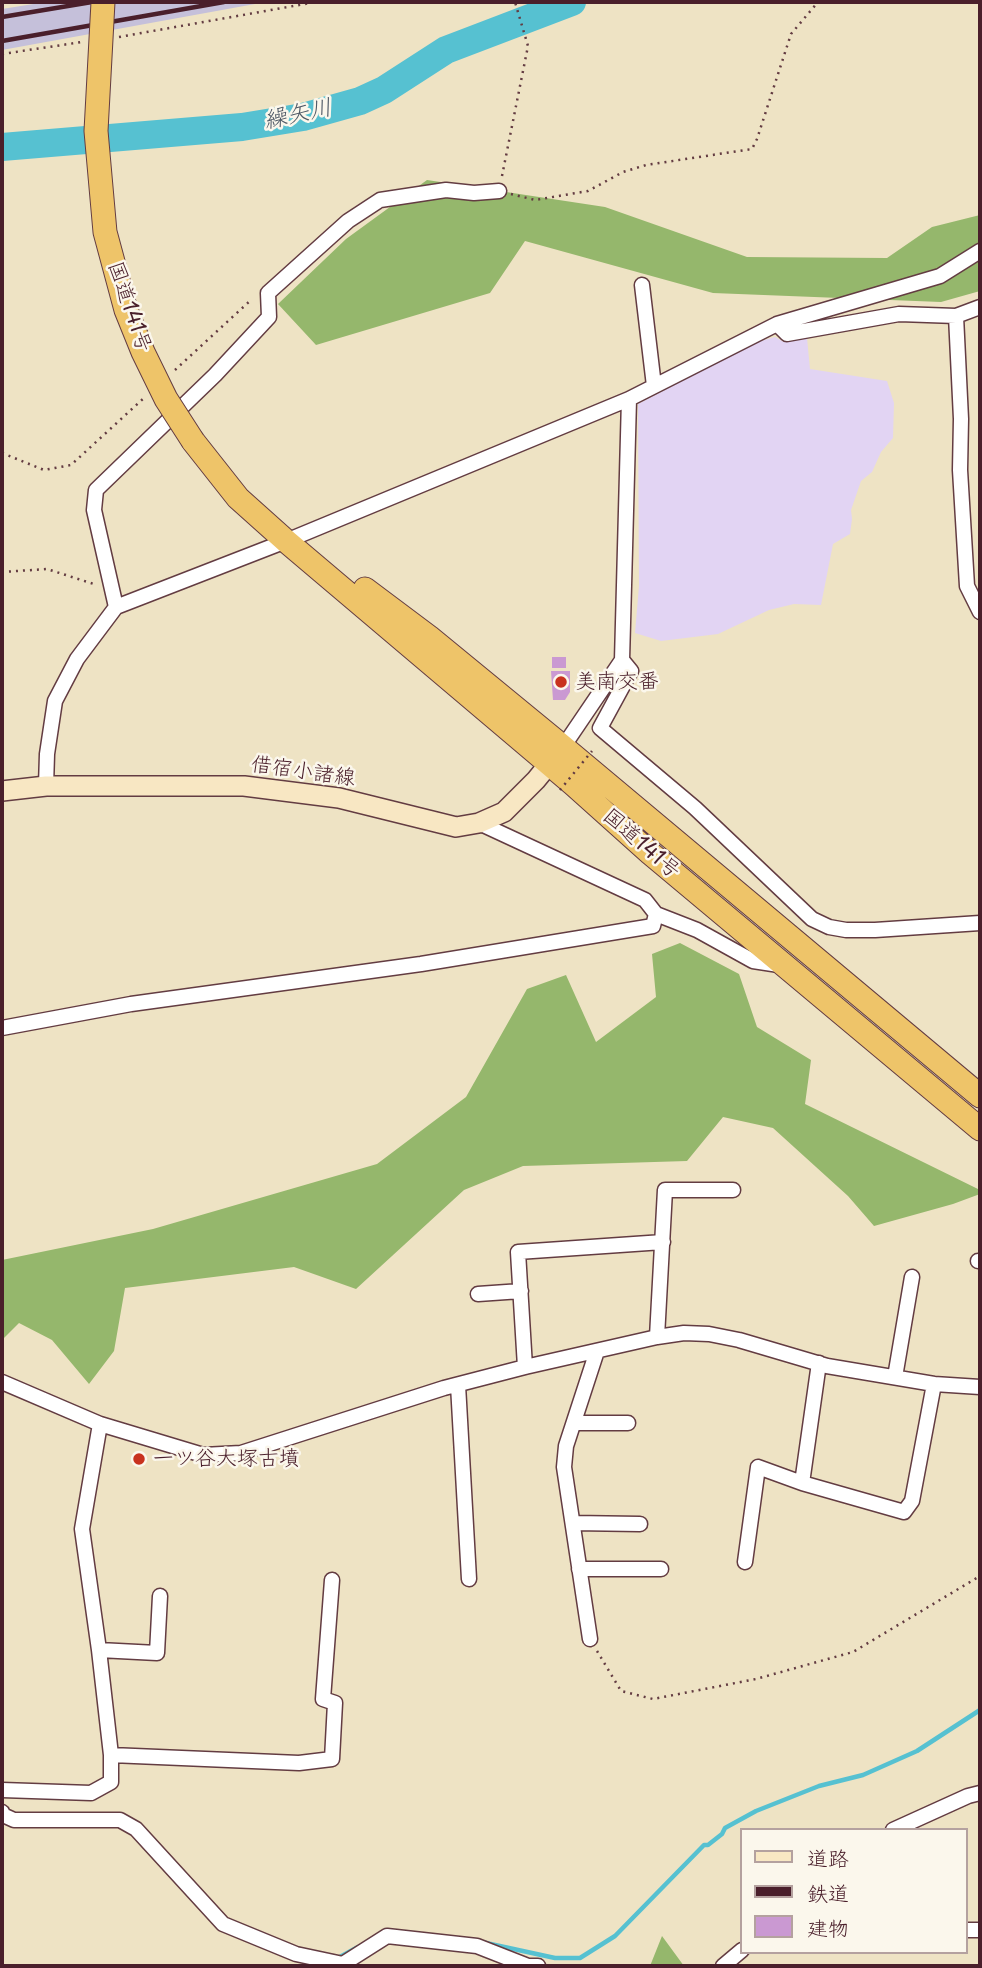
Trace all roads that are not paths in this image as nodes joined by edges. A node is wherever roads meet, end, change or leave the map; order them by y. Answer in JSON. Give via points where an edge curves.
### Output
{"nodes":[{"id":1,"x":103,"y":2,"type":"edge"},
{"id":2,"x":499,"y":191,"type":"road end"},
{"id":3,"x":980,"y":251,"type":"edge"},
{"id":4,"x":642,"y":285,"type":"dead end"},
{"id":5,"x":980,"y":307,"type":"edge"},
{"id":6,"x":956,"y":316,"type":"junction"},
{"id":7,"x":777,"y":324,"type":"junction"},
{"id":8,"x":654,"y":386,"type":"junction"},
{"id":9,"x":629,"y":399,"type":"junction"},
{"id":10,"x":286,"y":541,"type":"junction"},
{"id":11,"x":116,"y":607,"type":"junction"},
{"id":12,"x":980,"y":612,"type":"edge"},
{"id":13,"x":622,"y":660,"type":"junction"},
{"id":14,"x":556,"y":756,"type":"junction"},
{"id":15,"x":46,"y":786,"type":"junction"},
{"id":16,"x":2,"y":791,"type":"edge"},
{"id":17,"x":479,"y":823,"type":"junction"},
{"id":18,"x":656,"y":914,"type":"junction"},
{"id":19,"x":980,"y":923,"type":"edge"},
{"id":20,"x":785,"y":965,"type":"junction"},
{"id":21,"x":2,"y":1028,"type":"edge"},
{"id":22,"x":980,"y":1096,"type":"edge"},
{"id":23,"x":980,"y":1129,"type":"edge"},
{"id":24,"x":733,"y":1190,"type":"dead end"},
{"id":25,"x":663,"y":1242,"type":"junction"},
{"id":26,"x":912,"y":1277,"type":"dead end"},
{"id":27,"x":521,"y":1291,"type":"junction"},
{"id":28,"x":478,"y":1294,"type":"dead end"},
{"id":29,"x":657,"y":1337,"type":"junction"},
{"id":30,"x":597,"y":1351,"type":"junction"},
{"id":31,"x":819,"y":1363,"type":"junction"},
{"id":32,"x":526,"y":1367,"type":"junction"},
{"id":33,"x":895,"y":1377,"type":"junction"},
{"id":34,"x":2,"y":1382,"type":"edge"},
{"id":35,"x":934,"y":1384,"type":"junction"},
{"id":36,"x":458,"y":1385,"type":"junction"},
{"id":37,"x":980,"y":1387,"type":"edge"},
{"id":38,"x":575,"y":1423,"type":"junction"},
{"id":39,"x":628,"y":1423,"type":"dead end"},
{"id":40,"x":100,"y":1424,"type":"junction"},
{"id":41,"x":802,"y":1483,"type":"junction"},
{"id":42,"x":573,"y":1522,"type":"junction"},
{"id":43,"x":640,"y":1524,"type":"dead end"},
{"id":44,"x":745,"y":1562,"type":"dead end"},
{"id":45,"x":579,"y":1569,"type":"junction"},
{"id":46,"x":661,"y":1569,"type":"dead end"},
{"id":47,"x":469,"y":1579,"type":"dead end"},
{"id":48,"x":332,"y":1580,"type":"dead end"},
{"id":49,"x":160,"y":1597,"type":"dead end"},
{"id":50,"x":590,"y":1639,"type":"road end"},
{"id":51,"x":99,"y":1650,"type":"junction"},
{"id":52,"x":111,"y":1755,"type":"junction"},
{"id":53,"x":2,"y":1790,"type":"edge"},
{"id":54,"x":980,"y":1793,"type":"edge"},
{"id":55,"x":2,"y":1812,"type":"edge"},
{"id":56,"x":897,"y":1828,"type":"edge"},
{"id":57,"x":740,"y":1952,"type":"edge"},
{"id":58,"x":538,"y":1966,"type":"edge"},
{"id":59,"x":723,"y":1966,"type":"edge"}],
"edges":[{"from":1,"to":10,"type":"highway","name":"国道141号","bridge":true,"via":[[96,131],[105,232],[125,310],[166,399],[193,442],[238,498]]},
{"from":2,"to":11,"type":"street","via":[[446,190],[380,201],[348,222],[268,293],[269,317],[96,490],[94,510]]},
{"from":3,"to":7,"type":"street","via":[[940,276]]},
{"from":4,"to":8,"type":"street"},
{"from":5,"to":6,"type":"street"},
{"from":6,"to":7,"type":"street","via":[[899,314],[787,334]]},
{"from":6,"to":12,"type":"street","via":[[967,586]]},
{"from":7,"to":8,"type":"street"},
{"from":8,"to":9,"type":"street"},
{"from":9,"to":10,"type":"street"},
{"from":9,"to":13,"type":"street"},
{"from":10,"to":11,"type":"street"},
{"from":10,"to":14,"type":"highway","name":"国道141号","via":[[304,556],[339,569],[429,637]]},
{"from":11,"to":15,"type":"street","via":[[77,659],[55,701]]},
{"from":13,"to":14,"type":"street"},
{"from":13,"to":19,"type":"street","via":[[631,671],[600,728],[695,808],[812,919],[846,930]]},
{"from":14,"to":17,"type":"main road","name":"借宿小諸線","via":[[504,811]]},
{"from":14,"to":20,"type":"highway","name":"国道141号"},
{"from":14,"to":22,"type":"highway","name":"国道141号"},
{"from":15,"to":16,"type":"main road","name":"借宿小諸線"},
{"from":15,"to":17,"type":"main road","name":"借宿小諸線","via":[[244,786],[340,798],[456,827]]},
{"from":17,"to":18,"type":"street","via":[[645,900]]},
{"from":18,"to":20,"type":"street","via":[[753,961]]},
{"from":18,"to":21,"type":"street","via":[[653,926],[421,964],[131,1003]]},
{"from":20,"to":23,"type":"highway","name":"国道141号"},
{"from":24,"to":25,"type":"street","via":[[665,1190]]},
{"from":25,"to":27,"type":"street","via":[[519,1252]]},
{"from":25,"to":29,"type":"street"},
{"from":26,"to":33,"type":"street"},
{"from":27,"to":28,"type":"street"},
{"from":27,"to":32,"type":"street"},
{"from":29,"to":30,"type":"street"},
{"from":29,"to":31,"type":"street","via":[[709,1334]]},
{"from":30,"to":32,"type":"street"},
{"from":30,"to":38,"type":"street"},
{"from":31,"to":33,"type":"street"},
{"from":31,"to":41,"type":"street"},
{"from":32,"to":36,"type":"street"},
{"from":33,"to":35,"type":"street"},
{"from":34,"to":40,"type":"street"},
{"from":35,"to":37,"type":"street"},
{"from":35,"to":41,"type":"street","via":[[912,1501],[904,1511]]},
{"from":36,"to":40,"type":"street","via":[[241,1453],[203,1455]]},
{"from":36,"to":47,"type":"street"},
{"from":38,"to":39,"type":"street"},
{"from":38,"to":42,"type":"street","via":[[564,1467]]},
{"from":40,"to":51,"type":"street","via":[[82,1529]]},
{"from":41,"to":44,"type":"street","via":[[758,1467]]},
{"from":42,"to":43,"type":"street"},
{"from":42,"to":45,"type":"street"},
{"from":45,"to":46,"type":"street"},
{"from":45,"to":50,"type":"street"},
{"from":48,"to":52,"type":"street","via":[[323,1699],[335,1703],[332,1759],[299,1763]]},
{"from":49,"to":51,"type":"street","via":[[157,1653]]},
{"from":51,"to":52,"type":"street"},
{"from":52,"to":53,"type":"street","via":[[111,1782],[91,1793]]},
{"from":54,"to":56,"type":"street"},
{"from":55,"to":58,"type":"street","via":[[14,1820],[120,1820],[135,1829],[223,1924],[296,1954],[343,1964],[387,1936],[477,1946]]},
{"from":57,"to":59,"type":"street"}]}
